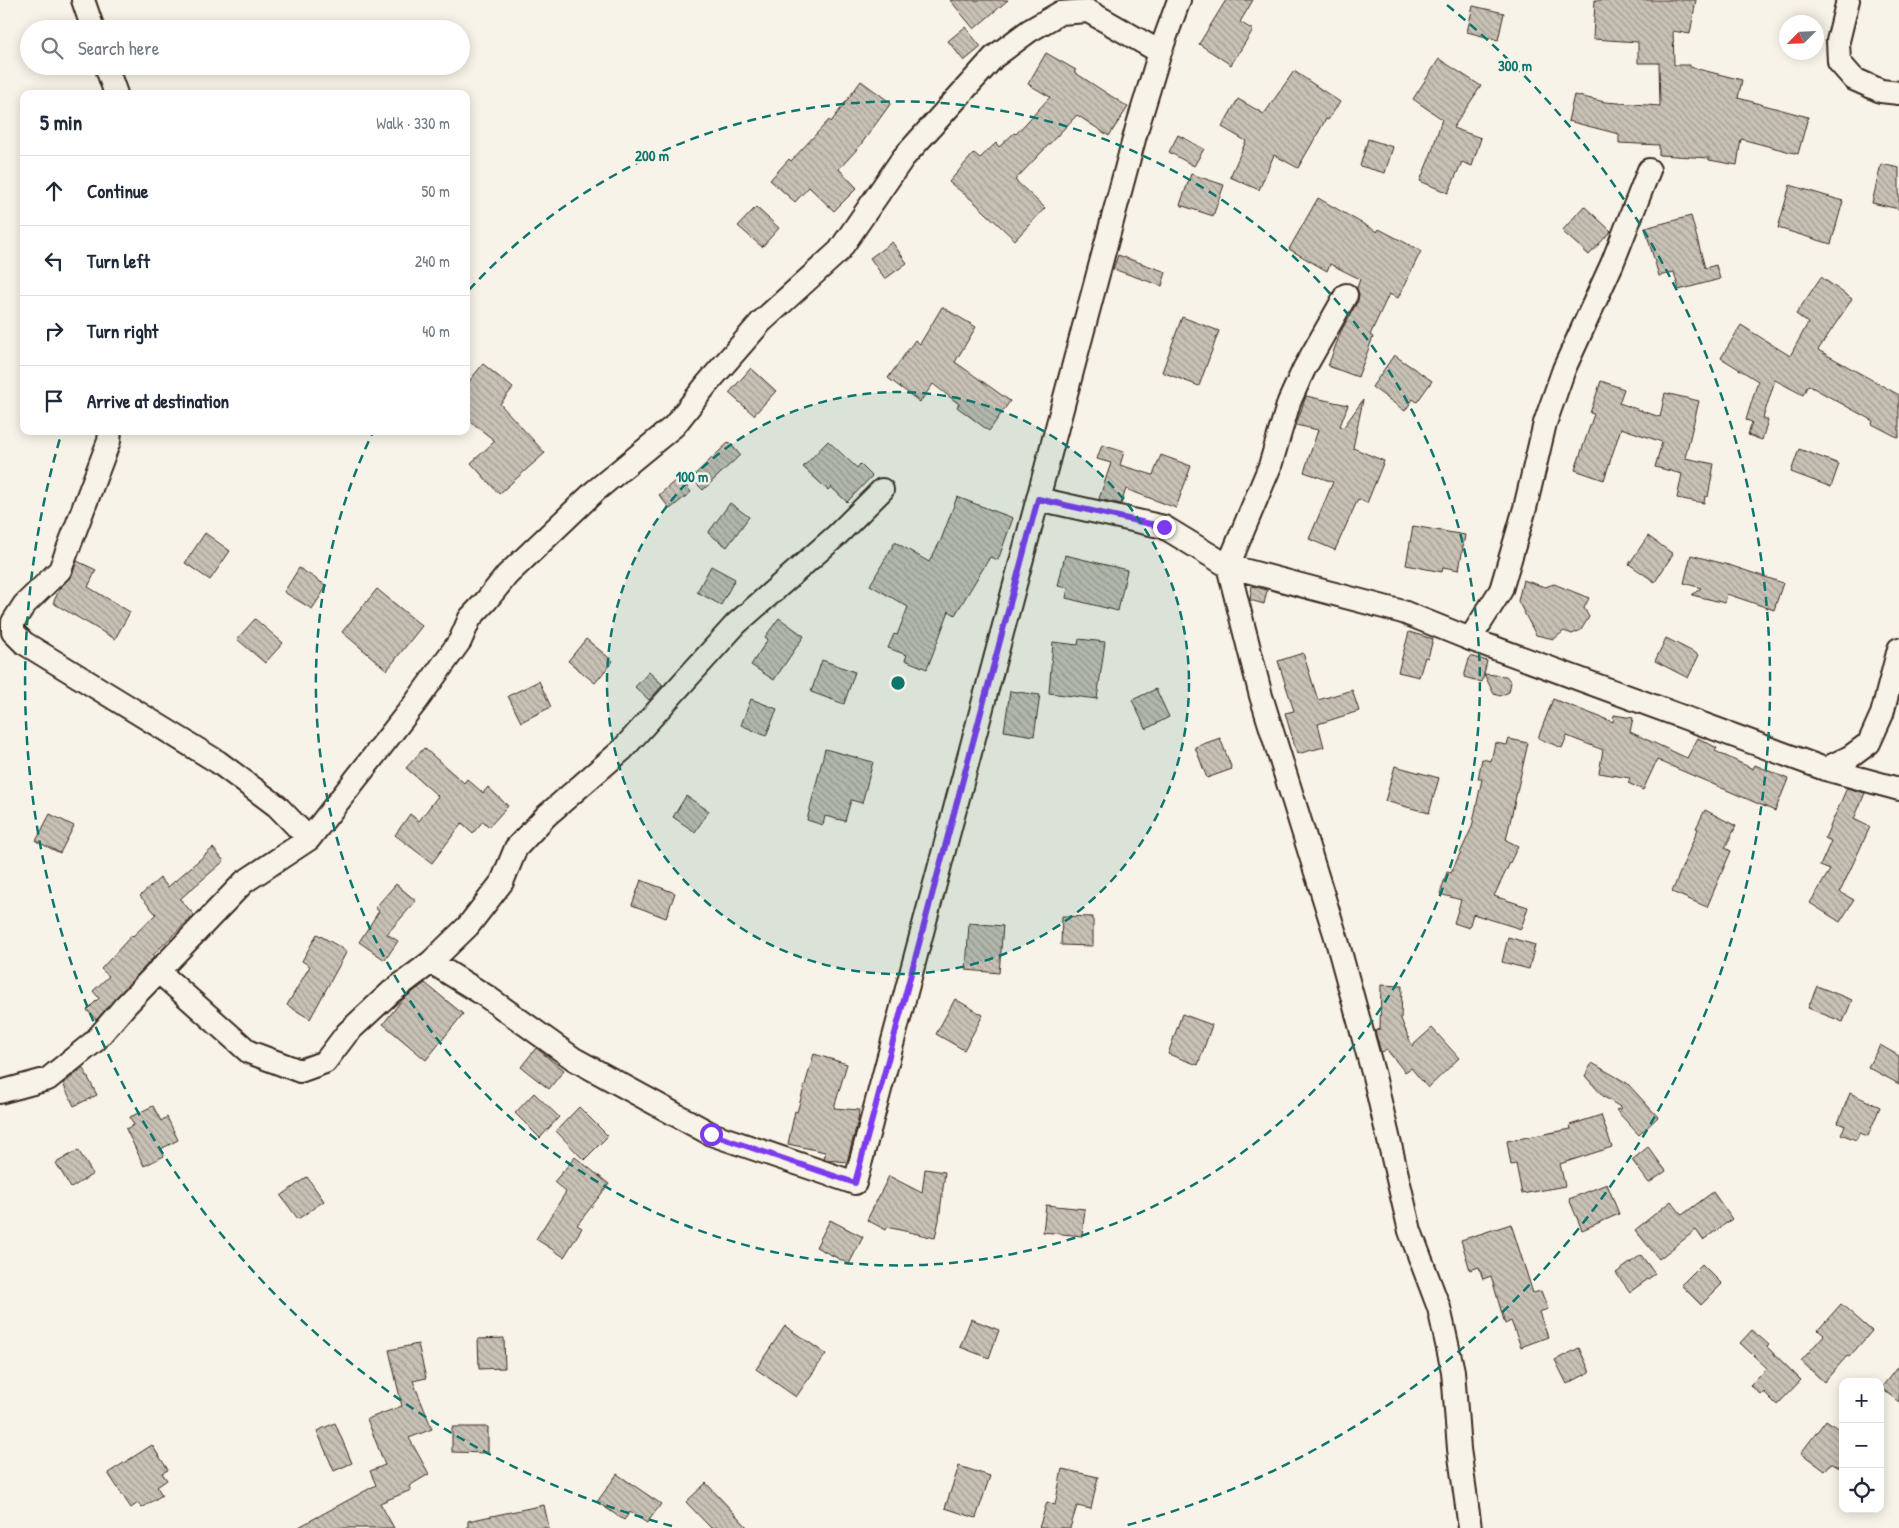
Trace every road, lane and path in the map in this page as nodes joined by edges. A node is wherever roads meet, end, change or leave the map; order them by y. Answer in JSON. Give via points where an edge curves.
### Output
{"nodes":[{"id":1,"x":83,"y":0,"type":"edge"},
{"id":2,"x":1178,"y":0,"type":"edge"},
{"id":3,"x":1848,"y":0,"type":"edge"},
{"id":4,"x":90,"y":20,"type":"edge"},
{"id":5,"x":1160,"y":52,"type":"junction"},
{"id":6,"x":109,"y":75,"type":"edge"},
{"id":7,"x":115,"y":90,"type":"edge"},
{"id":8,"x":1899,"y":93,"type":"edge"},
{"id":9,"x":1649,"y":170,"type":"dead end"},
{"id":10,"x":1346,"y":295,"type":"dead end"},
{"id":11,"x":110,"y":435,"type":"edge"},
{"id":12,"x":882,"y":490,"type":"dead end"},
{"id":13,"x":1038,"y":499,"type":"junction"},
{"id":14,"x":1228,"y":566,"type":"junction"},
{"id":15,"x":1470,"y":639,"type":"junction"},
{"id":16,"x":1899,"y":649,"type":"edge"},
{"id":17,"x":1825,"y":769,"type":"junction"},
{"id":18,"x":1899,"y":790,"type":"edge"},
{"id":19,"x":309,"y":840,"type":"junction"},
{"id":20,"x":431,"y":962,"type":"junction"},
{"id":21,"x":158,"y":972,"type":"junction"},
{"id":22,"x":0,"y":1092,"type":"edge"},
{"id":23,"x":1470,"y":1528,"type":"edge"}],
"edges":[{"from":1,"to":4,"type":"street"},
{"from":2,"to":5,"type":"street"},
{"from":3,"to":8,"type":"street","via":[[1838,41],[1839,62],[1854,79],[1881,91]]},
{"from":5,"to":13,"type":"street"},
{"from":5,"to":19,"type":"street","via":[[1088,11],[1060,13],[994,57],[903,158],[838,251],[761,322],[674,426],[595,491],[507,575],[470,618],[460,641],[416,702]]},
{"from":6,"to":7,"type":"street"},
{"from":9,"to":15,"type":"street","via":[[1612,264],[1564,369],[1545,423],[1501,590]]},
{"from":10,"to":14,"type":"street","via":[[1289,402],[1270,466]]},
{"from":11,"to":19,"type":"street","via":[[60,570],[24,605],[13,622],[13,632],[24,643],[218,762],[277,806]]},
{"from":12,"to":20,"type":"street","via":[[837,535],[736,624],[622,750],[546,816],[516,848],[502,882],[468,926]]},
{"from":13,"to":14,"type":"street","via":[[1164,527]]},
{"from":13,"to":20,"type":"street","via":[[855,1183],[711,1134],[574,1059],[486,996]]},
{"from":14,"to":15,"type":"street","via":[[1403,612]]},
{"from":14,"to":23,"type":"street","via":[[1261,696],[1341,955],[1374,1076],[1410,1231],[1439,1308],[1453,1371]]},
{"from":15,"to":17,"type":"street"},
{"from":16,"to":17,"type":"street","via":[[1882,714],[1869,744]]},
{"from":17,"to":18,"type":"street"},
{"from":19,"to":21,"type":"street","via":[[244,882]]},
{"from":20,"to":21,"type":"street","via":[[347,1033],[325,1062],[300,1071],[249,1052]]},
{"from":21,"to":22,"type":"street","via":[[96,1041],[48,1079]]}]}
